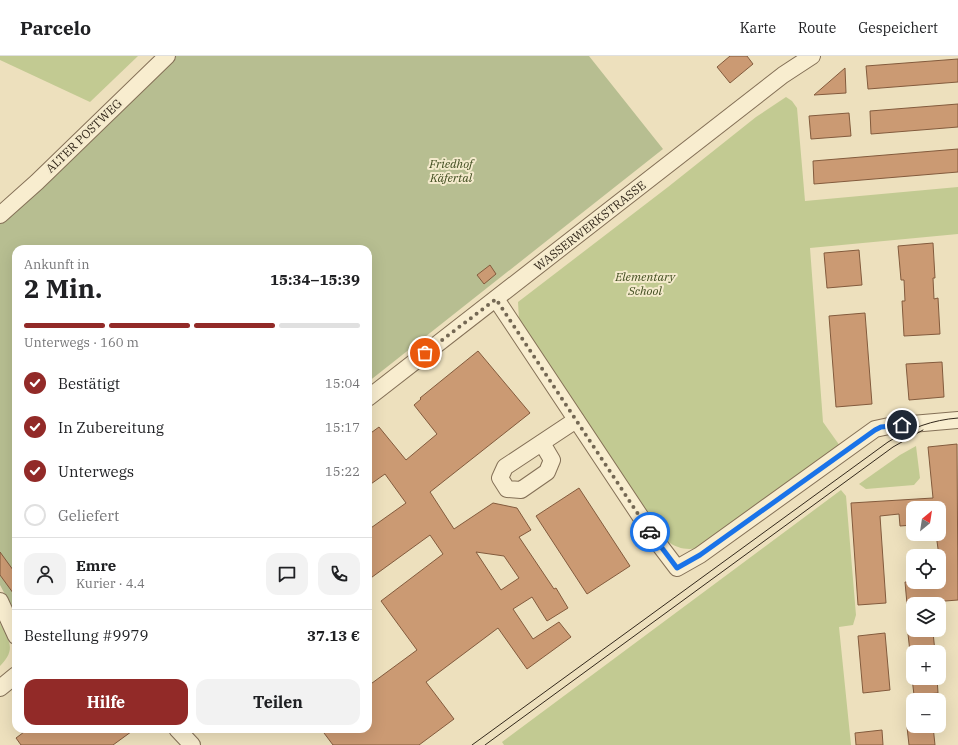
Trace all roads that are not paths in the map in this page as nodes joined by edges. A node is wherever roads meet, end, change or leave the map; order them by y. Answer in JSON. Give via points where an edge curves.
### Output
{"nodes":[{"id":1,"x":168,"y":56,"type":"edge"},
{"id":2,"x":812,"y":56,"type":"edge"},
{"id":3,"x":0,"y":215,"type":"edge"},
{"id":4,"x":496,"y":299,"type":"junction"},
{"id":5,"x":372,"y":395,"type":"edge"},
{"id":6,"x":576,"y":420,"type":"junction"},
{"id":7,"x":958,"y":420,"type":"edge"},
{"id":8,"x":542,"y":443,"type":"dead end"},
{"id":9,"x":0,"y":601,"type":"edge"},
{"id":10,"x":12,"y":627,"type":"edge"},
{"id":11,"x":12,"y":678,"type":"edge"},
{"id":12,"x":0,"y":688,"type":"edge"},
{"id":13,"x":174,"y":733,"type":"edge"},
{"id":14,"x":180,"y":733,"type":"edge"},
{"id":15,"x":187,"y":744,"type":"edge"}],
"edges":[{"from":1,"to":3,"type":"street","name":"ALTER POSTWEG"},
{"from":2,"to":4,"type":"street","name":"WASSERWERKSTRASSE","via":[[783,75]]},
{"from":4,"to":5,"type":"street","name":"WASSERWERKSTRASSE"},
{"from":4,"to":6,"type":"street"},
{"from":6,"to":7,"type":"street","via":[[677,568],[700,555],[875,430],[889,426]]},
{"from":6,"to":8,"type":"street"},
{"from":9,"to":10,"type":"street"},
{"from":11,"to":12,"type":"street"},
{"from":13,"to":15,"type":"street"},
{"from":14,"to":15,"type":"street"}]}
